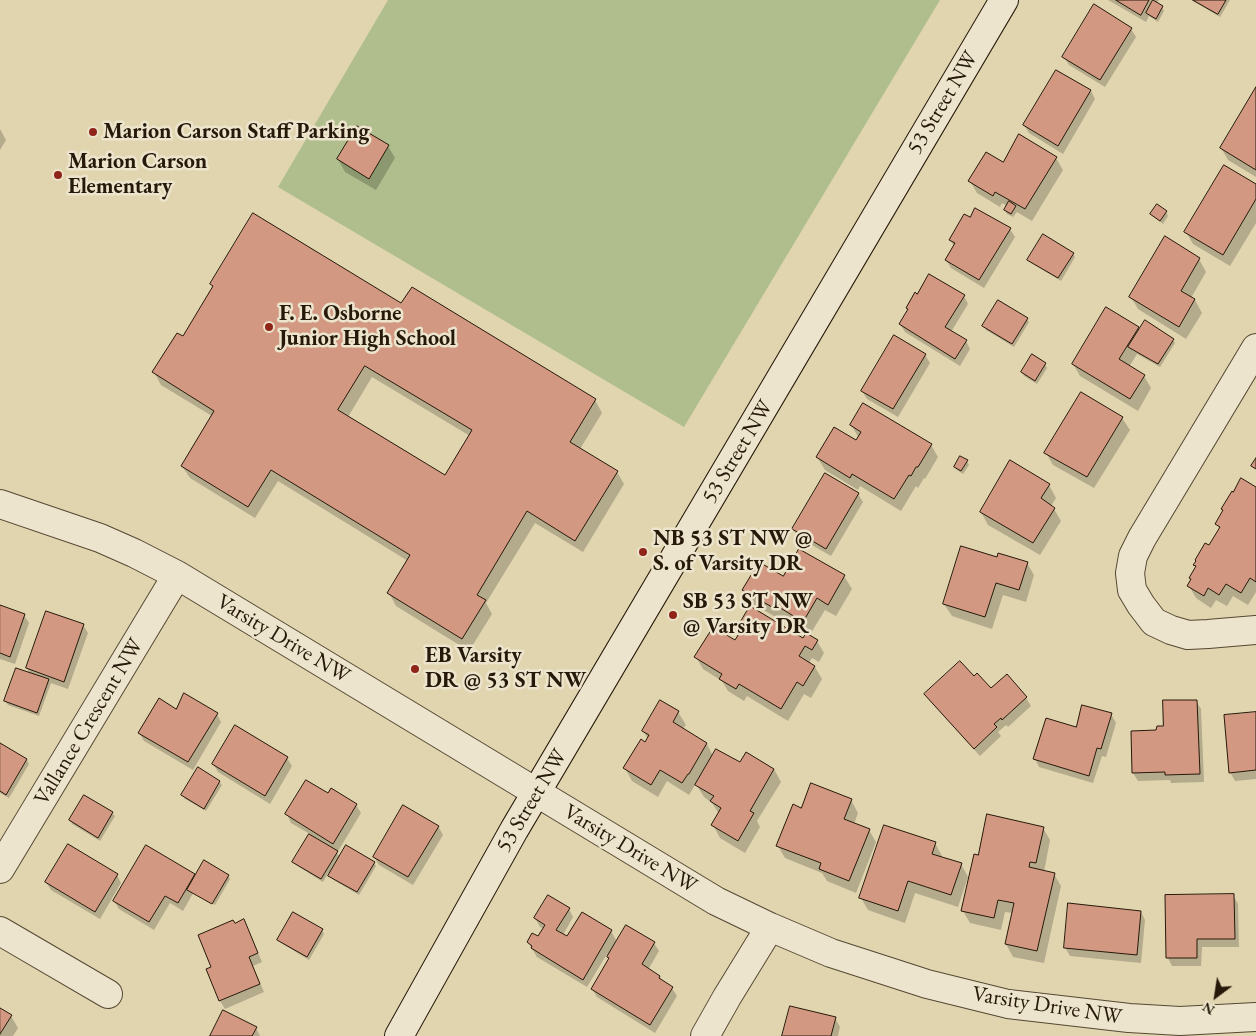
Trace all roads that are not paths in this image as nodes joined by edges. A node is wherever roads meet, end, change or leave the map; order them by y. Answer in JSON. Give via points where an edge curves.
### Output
{"nodes":[{"id":1,"x":1004,"y":0,"type":"edge"},
{"id":2,"x":1256,"y":348,"type":"edge"},
{"id":3,"x":0,"y":504,"type":"edge"},
{"id":4,"x":177,"y":575,"type":"junction"},
{"id":5,"x":1256,"y":630,"type":"edge"},
{"id":6,"x":537,"y":793,"type":"junction"},
{"id":7,"x":0,"y":870,"type":"edge"},
{"id":8,"x":770,"y":927,"type":"junction"},
{"id":9,"x":0,"y":931,"type":"edge"},
{"id":10,"x":108,"y":994,"type":"dead end"},
{"id":11,"x":1256,"y":1017,"type":"edge"},
{"id":12,"x":399,"y":1036,"type":"edge"},
{"id":13,"x":705,"y":1036,"type":"edge"}],
"edges":[{"from":1,"to":6,"type":"street","name":"53 Street NW"},
{"from":2,"to":5,"type":"street","via":[[1142,538],[1133,556],[1130,573],[1132,590],[1141,605],[1154,622],[1171,630],[1188,635]]},
{"from":3,"to":4,"type":"street","name":"Varsity Drive NW","via":[[100,538]]},
{"from":4,"to":6,"type":"street","name":"Varsity Drive NW"},
{"from":4,"to":7,"type":"street","name":"Vallance Crescent NW"},
{"from":6,"to":8,"type":"street","name":"Varsity Drive NW","via":[[716,901]]},
{"from":6,"to":12,"type":"street","name":"53 Street NW"},
{"from":8,"to":11,"type":"street","name":"Varsity Drive NW","via":[[849,959],[927,984],[1008,1004],[1180,1021]]},
{"from":8,"to":13,"type":"street"},
{"from":9,"to":10,"type":"street"}]}
